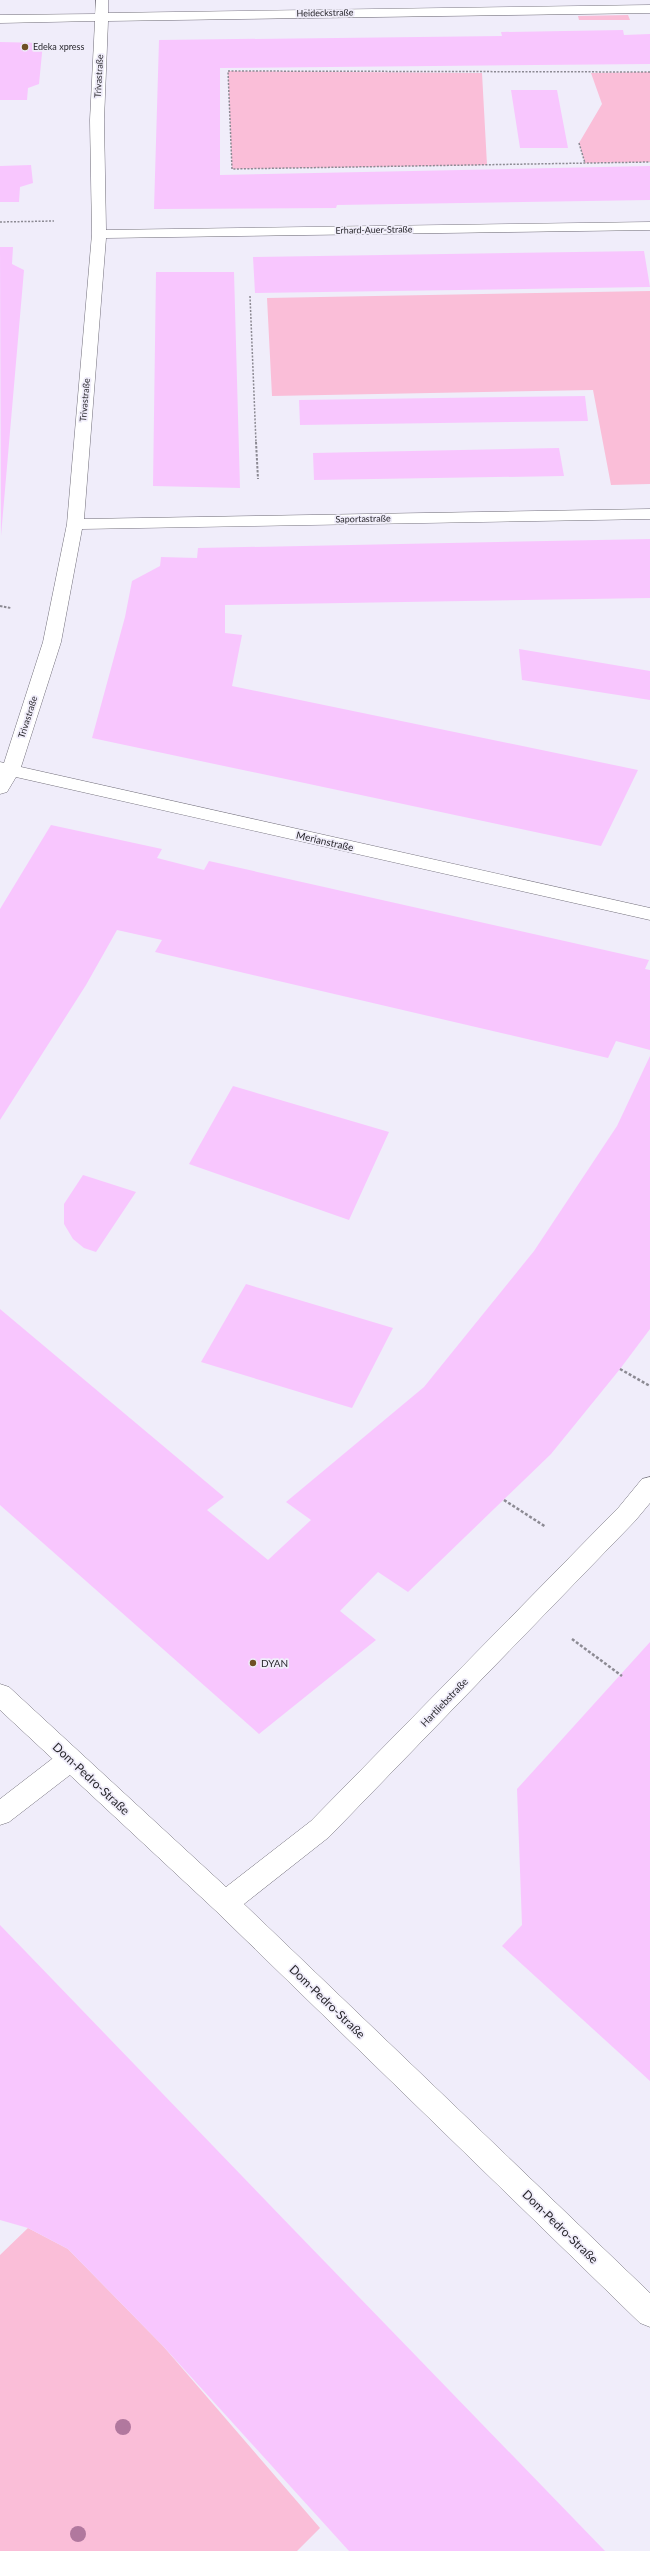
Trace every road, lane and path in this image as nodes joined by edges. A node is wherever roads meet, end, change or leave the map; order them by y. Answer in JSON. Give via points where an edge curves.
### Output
{"nodes":[{"id":1,"x":102,"y":0,"type":"edge"},
{"id":2,"x":650,"y":9,"type":"edge"},
{"id":3,"x":100,"y":16,"type":"junction"},
{"id":4,"x":0,"y":19,"type":"edge"},
{"id":5,"x":650,"y":72,"type":"edge"},
{"id":6,"x":579,"y":143,"type":"dead end"},
{"id":7,"x":650,"y":162,"type":"edge"},
{"id":8,"x":585,"y":163,"type":"junction"},
{"id":9,"x":0,"y":222,"type":"edge"},
{"id":10,"x":650,"y":226,"type":"edge"},
{"id":11,"x":99,"y":227,"type":"junction"},
{"id":12,"x":250,"y":296,"type":"dead end"},
{"id":13,"x":258,"y":484,"type":"dead end"},
{"id":14,"x":650,"y":514,"type":"edge"},
{"id":15,"x":75,"y":524,"type":"junction"},
{"id":16,"x":5,"y":769,"type":"edge"},
{"id":17,"x":0,"y":788,"type":"edge"},
{"id":18,"x":650,"y":914,"type":"edge"},
{"id":19,"x":620,"y":1369,"type":"dead end"},
{"id":20,"x":650,"y":1386,"type":"edge"},
{"id":21,"x":650,"y":1486,"type":"edge"},
{"id":22,"x":504,"y":1500,"type":"dead end"},
{"id":23,"x":551,"y":1531,"type":"dead end"},
{"id":24,"x":574,"y":1640,"type":"dead end"},
{"id":25,"x":622,"y":1676,"type":"dead end"},
{"id":26,"x":0,"y":1694,"type":"edge"},
{"id":27,"x":70,"y":1760,"type":"junction"},
{"id":28,"x":0,"y":1814,"type":"edge"},
{"id":29,"x":225,"y":1903,"type":"junction"},
{"id":30,"x":650,"y":2313,"type":"edge"}],
"edges":[{"from":1,"to":3,"type":"street","name":"Trivastraße"},
{"from":2,"to":3,"type":"street","name":"Heideckstraße"},
{"from":3,"to":4,"type":"street","name":"Heideckstraße"},
{"from":3,"to":11,"type":"street","name":"Trivastraße","via":[[97,120]]},
{"from":5,"to":8,"type":"path","via":[[228,71],[232,169]]},
{"from":6,"to":8,"type":"path"},
{"from":7,"to":8,"type":"path"},
{"from":9,"to":11,"type":"path"},
{"from":10,"to":11,"type":"street","name":"Erhard-Auer-Straße"},
{"from":11,"to":15,"type":"street","name":"Trivastraße"},
{"from":12,"to":13,"type":"path"},
{"from":14,"to":15,"type":"street","name":"Saportastraße"},
{"from":15,"to":16,"type":"street","name":"Trivastraße","via":[[52,642]]},
{"from":16,"to":17,"type":"street","name":"Trivastraße"},
{"from":16,"to":18,"type":"street","name":"Merianstraße"},
{"from":19,"to":20,"type":"path"},
{"from":21,"to":29,"type":"street","name":"Hartliebstraße","via":[[627,1514],[320,1829]]},
{"from":22,"to":23,"type":"path"},
{"from":24,"to":25,"type":"path"},
{"from":26,"to":27,"type":"street","name":"Dom-Pedro-Straße"},
{"from":27,"to":28,"type":"street"},
{"from":27,"to":29,"type":"street","name":"Dom-Pedro-Straße"},
{"from":29,"to":30,"type":"street","name":"Dom-Pedro-Straße"}]}
